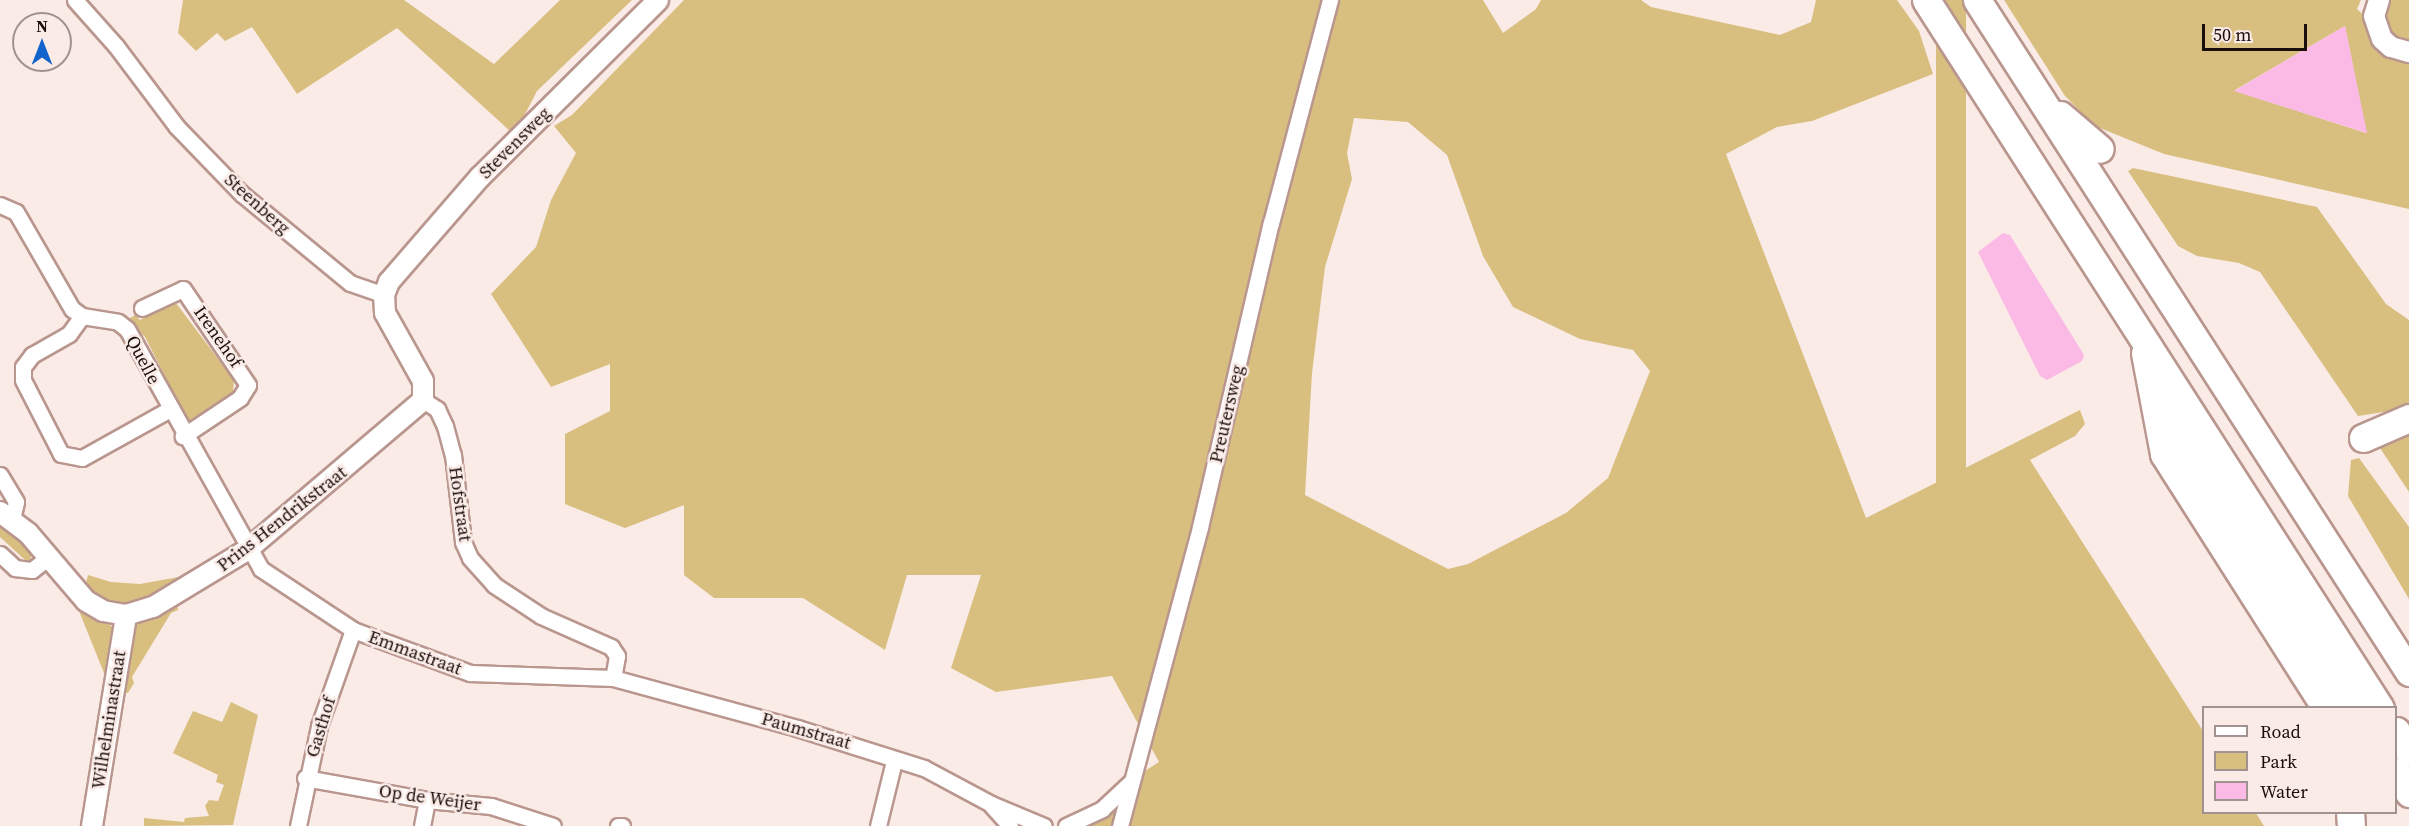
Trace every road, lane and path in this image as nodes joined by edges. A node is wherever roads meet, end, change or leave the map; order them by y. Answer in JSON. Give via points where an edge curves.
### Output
{"nodes":[{"id":1,"x":75,"y":0,"type":"edge"},
{"id":2,"x":658,"y":0,"type":"edge"},
{"id":3,"x":1330,"y":0,"type":"edge"},
{"id":4,"x":1977,"y":0,"type":"edge"},
{"id":5,"x":2379,"y":0,"type":"edge"},
{"id":6,"x":1927,"y":5,"type":"edge"},
{"id":7,"x":2409,"y":52,"type":"edge"},
{"id":8,"x":2039,"y":97,"type":"junction"},
{"id":9,"x":2100,"y":149,"type":"dead end"},
{"id":10,"x":3,"y":206,"type":"edge"},
{"id":11,"x":384,"y":295,"type":"junction"},
{"id":12,"x":142,"y":308,"type":"dead end"},
{"id":13,"x":82,"y":316,"type":"junction"},
{"id":14,"x":2144,"y":344,"type":"junction"},
{"id":15,"x":423,"y":400,"type":"junction"},
{"id":16,"x":2153,"y":405,"type":"junction"},
{"id":17,"x":170,"y":409,"type":"junction"},
{"id":18,"x":2409,"y":418,"type":"edge"},
{"id":19,"x":183,"y":436,"type":"junction"},
{"id":20,"x":2363,"y":438,"type":"dead end"},
{"id":21,"x":0,"y":475,"type":"edge"},
{"id":22,"x":6,"y":516,"type":"edge"},
{"id":23,"x":247,"y":550,"type":"junction"},
{"id":24,"x":0,"y":554,"type":"edge"},
{"id":25,"x":50,"y":556,"type":"junction"},
{"id":26,"x":126,"y":615,"type":"junction"},
{"id":27,"x":353,"y":630,"type":"junction"},
{"id":28,"x":2409,"y":672,"type":"edge"},
{"id":29,"x":612,"y":678,"type":"junction"},
{"id":30,"x":2325,"y":706,"type":"edge"},
{"id":31,"x":2354,"y":706,"type":"edge"},
{"id":32,"x":2379,"y":706,"type":"edge"},
{"id":33,"x":2397,"y":733,"type":"edge"},
{"id":34,"x":2409,"y":752,"type":"edge"},
{"id":35,"x":894,"y":761,"type":"junction"},
{"id":36,"x":305,"y":778,"type":"junction"},
{"id":37,"x":1130,"y":783,"type":"junction"},
{"id":38,"x":427,"y":800,"type":"junction"},
{"id":39,"x":991,"y":804,"type":"junction"},
{"id":40,"x":92,"y":826,"type":"edge"},
{"id":41,"x":298,"y":826,"type":"edge"},
{"id":42,"x":422,"y":826,"type":"edge"},
{"id":43,"x":553,"y":826,"type":"edge"},
{"id":44,"x":878,"y":826,"type":"edge"},
{"id":45,"x":1010,"y":826,"type":"edge"},
{"id":46,"x":1044,"y":826,"type":"edge"},
{"id":47,"x":1066,"y":826,"type":"edge"},
{"id":48,"x":1120,"y":826,"type":"edge"}],
"edges":[{"from":1,"to":11,"type":"street","name":"Steenberg","via":[[116,46],[177,127],[242,194],[350,284]]},
{"from":2,"to":11,"type":"street","name":"Stevensweg","via":[[465,193],[389,282]]},
{"from":3,"to":37,"type":"street","name":"Preutersweg","via":[[1271,223],[1200,527]]},
{"from":4,"to":8,"type":"highway"},
{"from":5,"to":7,"type":"street","via":[[2374,16],[2382,39],[2391,47]]},
{"from":6,"to":14,"type":"highway"},
{"from":8,"to":9,"type":"highway"},
{"from":8,"to":28,"type":"highway"},
{"from":10,"to":13,"type":"street","via":[[16,212],[72,309]]},
{"from":11,"to":15,"type":"street","via":[[385,313],[423,381]]},
{"from":12,"to":19,"type":"street","name":"Irenehof","via":[[183,289],[248,385],[240,398]]},
{"from":13,"to":17,"type":"street","name":"Quelle","via":[[107,319],[127,329]]},
{"from":13,"to":17,"type":"street","via":[[69,334],[32,355],[23,367],[23,380],[61,454],[82,458]]},
{"from":14,"to":16,"type":"highway"},
{"from":14,"to":32,"type":"highway"},
{"from":15,"to":23,"type":"street","name":"Prins Hendrikstraat"},
{"from":15,"to":29,"type":"street","name":"Hofstraat","via":[[437,409],[445,426],[453,455],[463,542],[470,558],[494,585],[541,616],[611,647],[616,656]]},
{"from":16,"to":30,"type":"highway","via":[[2164,454]]},
{"from":16,"to":31,"type":"highway","via":[[2195,459]]},
{"from":17,"to":19,"type":"street","name":"Quelle"},
{"from":18,"to":20,"type":"highway"},
{"from":19,"to":23,"type":"street","name":"Quelle"},
{"from":21,"to":22,"type":"street","via":[[16,502]]},
{"from":22,"to":25,"type":"street"},
{"from":23,"to":26,"type":"street","name":"Prins Hendrikstraat","via":[[153,607]]},
{"from":23,"to":27,"type":"street","name":"Emmastraat","via":[[261,569]]},
{"from":24,"to":25,"type":"street","via":[[15,568],[32,570]]},
{"from":25,"to":26,"type":"street","via":[[86,601],[103,611]]},
{"from":26,"to":40,"type":"street","name":"Wilhelminastraat"},
{"from":27,"to":29,"type":"street","name":"Emmastraat","via":[[470,673]]},
{"from":27,"to":36,"type":"street","name":"Gasthof"},
{"from":29,"to":35,"type":"street","name":"Paumstraat","via":[[808,731]]},
{"from":33,"to":34,"type":"highway"},
{"from":35,"to":39,"type":"street","name":"Paumstraat","via":[[939,774]]},
{"from":35,"to":44,"type":"street"},
{"from":36,"to":38,"type":"street","name":"Op de Weijer"},
{"from":36,"to":41,"type":"street","name":"Gasthof"},
{"from":37,"to":47,"type":"street","via":[[1102,808]]},
{"from":37,"to":48,"type":"street","name":"Preutersweg"},
{"from":38,"to":42,"type":"street"},
{"from":38,"to":43,"type":"street","name":"Op de Weijer","via":[[491,806]]},
{"from":39,"to":45,"type":"street","name":"Paumstraat"},
{"from":39,"to":46,"type":"street","name":"Paumstraat"}]}
